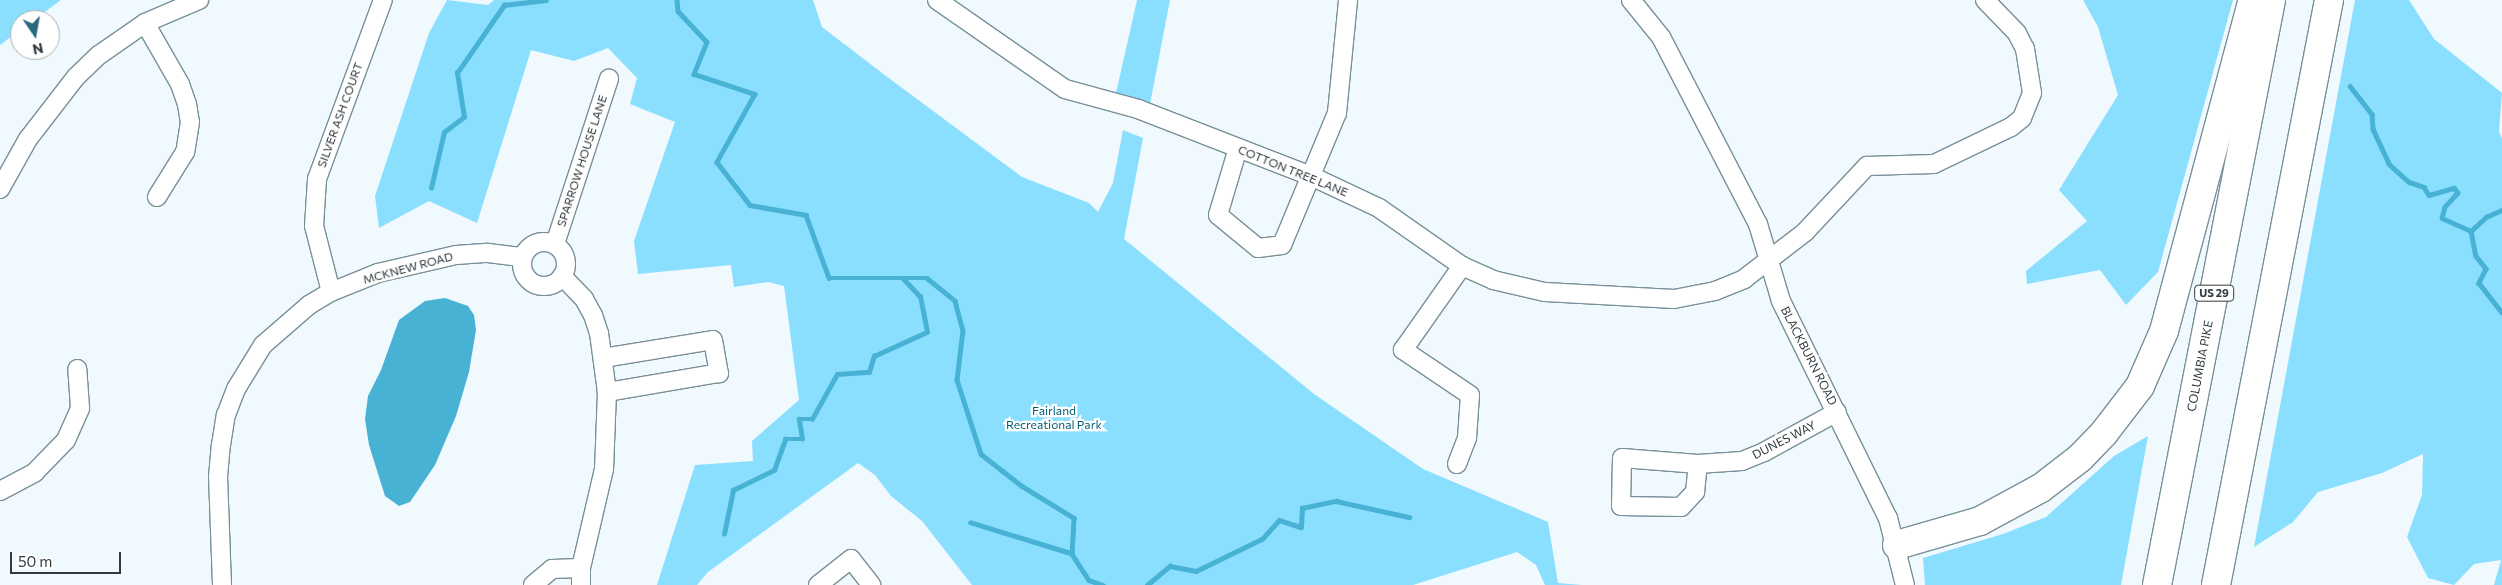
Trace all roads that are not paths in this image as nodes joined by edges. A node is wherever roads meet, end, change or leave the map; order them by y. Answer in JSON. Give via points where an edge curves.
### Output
{"nodes":[{"id":1,"x":199,"y":0,"type":"edge"},
{"id":2,"x":383,"y":0,"type":"edge"},
{"id":3,"x":937,"y":0,"type":"edge"},
{"id":4,"x":1348,"y":0,"type":"edge"},
{"id":5,"x":1632,"y":0,"type":"edge"},
{"id":6,"x":1985,"y":0,"type":"edge"},
{"id":7,"x":2253,"y":0,"type":"edge"},
{"id":8,"x":2271,"y":0,"type":"edge"},
{"id":9,"x":2329,"y":0,"type":"edge"},
{"id":10,"x":145,"y":23,"type":"junction"},
{"id":11,"x":610,"y":79,"type":"dead end"},
{"id":12,"x":1238,"y":148,"type":"junction"},
{"id":13,"x":1311,"y":176,"type":"junction"},
{"id":14,"x":0,"y":189,"type":"edge"},
{"id":15,"x":157,"y":197,"type":"dead end"},
{"id":16,"x":555,"y":244,"type":"junction"},
{"id":17,"x":522,"y":257,"type":"junction"},
{"id":18,"x":1771,"y":260,"type":"junction"},
{"id":19,"x":1462,"y":266,"type":"junction"},
{"id":20,"x":562,"y":276,"type":"junction"},
{"id":21,"x":331,"y":292,"type":"junction"},
{"id":22,"x":604,"y":358,"type":"junction"},
{"id":23,"x":76,"y":369,"type":"dead end"},
{"id":24,"x":607,"y":392,"type":"junction"},
{"id":25,"x":1837,"y":412,"type":"junction"},
{"id":26,"x":1457,"y":464,"type":"dead end"},
{"id":27,"x":1698,"y":464,"type":"junction"},
{"id":28,"x":0,"y":491,"type":"edge"},
{"id":29,"x":1897,"y":545,"type":"junction"},
{"id":30,"x":581,"y":577,"type":"edge"},
{"id":31,"x":222,"y":585,"type":"edge"},
{"id":32,"x":533,"y":585,"type":"edge"},
{"id":33,"x":818,"y":585,"type":"edge"},
{"id":34,"x":871,"y":585,"type":"edge"},
{"id":35,"x":1904,"y":585,"type":"edge"},
{"id":36,"x":2157,"y":585,"type":"edge"},
{"id":37,"x":2216,"y":585,"type":"edge"}],
"edges":[{"from":1,"to":10,"type":"street"},
{"from":2,"to":21,"type":"street","name":"SILVER ASH COURT","via":[[317,179],[314,226]]},
{"from":3,"to":12,"type":"street","name":"COTTON TREE LANE","via":[[1065,89],[1138,109]]},
{"from":4,"to":13,"type":"street","via":[[1337,113]]},
{"from":5,"to":18,"type":"street","name":"BLACKBURN ROAD","via":[[1661,37],[1758,224]]},
{"from":6,"to":18,"type":"street","name":"COTTON TREE LANE","via":[[2017,33],[2025,49],[2032,93],[2022,118],[2011,127],[1934,164],[1867,166],[1805,232]]},
{"from":7,"to":29,"type":"highway","via":[[2164,331],[2140,386],[2080,458],[2041,488],[1980,521]]},
{"from":8,"to":36,"type":"highway","name":"COLUMBIA PIKE","number":"US 29"},
{"from":9,"to":37,"type":"highway"},
{"from":10,"to":14,"type":"street","via":[[99,55],[76,77],[28,139]]},
{"from":10,"to":15,"type":"street","via":[[180,84],[190,122],[185,152]]},
{"from":11,"to":16,"type":"street","name":"SPARROW HOUSE LANE"},
{"from":12,"to":13,"type":"street","name":"COTTON TREE LANE"},
{"from":12,"to":13,"type":"street","via":[[1218,215],[1258,248],[1282,245]]},
{"from":13,"to":19,"type":"street","name":"COTTON TREE LANE","via":[[1379,208]]},
{"from":16,"to":17,"type":"street","via":[[536,243]]},
{"from":16,"to":20,"type":"street","via":[[564,256]]},
{"from":17,"to":20,"type":"street","via":[[525,275],[537,284],[554,282]]},
{"from":17,"to":21,"type":"street","name":"MCKNEW ROAD","via":[[488,253],[456,255],[378,273]]},
{"from":18,"to":19,"type":"street","name":"COTTON TREE LANE","via":[[1744,279],[1715,291],[1674,299],[1520,288]]},
{"from":18,"to":25,"type":"street","name":"BLACKBURN ROAD","via":[[1781,301]]},
{"from":19,"to":26,"type":"street","via":[[1403,350],[1470,395],[1467,438]]},
{"from":20,"to":22,"type":"street","via":[[584,299],[593,315]]},
{"from":21,"to":31,"type":"street","name":"MCKNEW ROAD","via":[[285,323],[264,344],[236,389],[226,415],[218,477]]},
{"from":22,"to":24,"type":"street"},
{"from":22,"to":24,"type":"street","via":[[713,340],[719,374]]},
{"from":23,"to":28,"type":"street","via":[[80,408],[66,440],[35,472]]},
{"from":24,"to":30,"type":"street","via":[[604,469]]},
{"from":25,"to":27,"type":"street","name":"DUNES WAY","via":[[1749,458]]},
{"from":25,"to":29,"type":"street","name":"BLACKBURN ROAD","via":[[1874,487]]},
{"from":27,"to":27,"type":"street","name":"DUNES WAY","via":[[1695,492],[1681,507],[1621,506],[1622,458]]},
{"from":29,"to":35,"type":"street","name":"BLACKBURN ROAD"},
{"from":30,"to":32,"type":"street","via":[[552,570]]},
{"from":33,"to":34,"type":"street","via":[[851,559]]}]}
